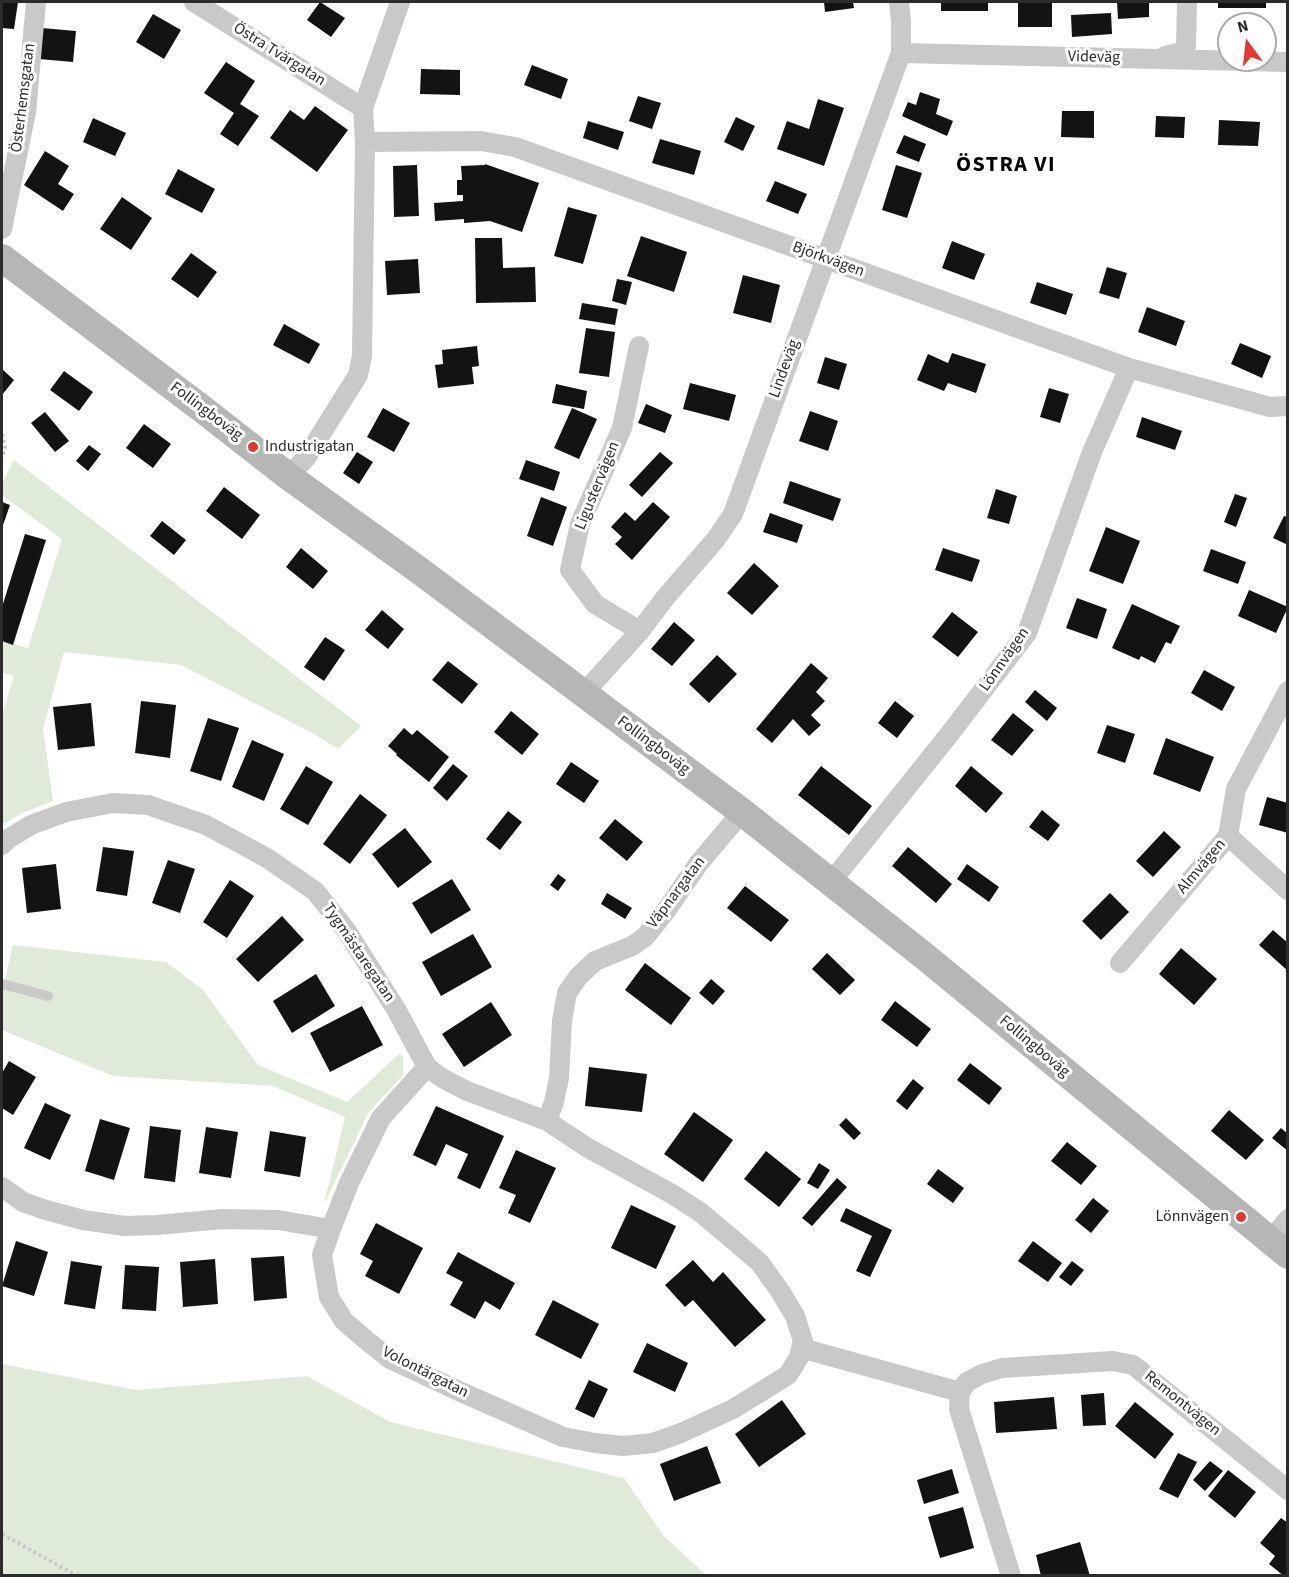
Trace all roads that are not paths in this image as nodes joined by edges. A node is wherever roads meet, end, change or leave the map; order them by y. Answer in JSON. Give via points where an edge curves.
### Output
{"nodes":[{"id":1,"x":36,"y":2,"type":"edge"},
{"id":2,"x":194,"y":2,"type":"edge"},
{"id":3,"x":400,"y":2,"type":"edge"},
{"id":4,"x":898,"y":2,"type":"edge"},
{"id":5,"x":1187,"y":2,"type":"edge"},
{"id":6,"x":901,"y":53,"type":"junction"},
{"id":7,"x":1151,"y":59,"type":"junction"},
{"id":8,"x":1287,"y":62,"type":"edge"},
{"id":9,"x":363,"y":108,"type":"junction"},
{"id":10,"x":365,"y":142,"type":"junction"},
{"id":11,"x":2,"y":229,"type":"edge"},
{"id":12,"x":2,"y":258,"type":"edge"},
{"id":13,"x":825,"y":259,"type":"junction"},
{"id":14,"x":639,"y":346,"type":"dead end"},
{"id":15,"x":1129,"y":368,"type":"junction"},
{"id":16,"x":1287,"y":406,"type":"edge"},
{"id":17,"x":288,"y":476,"type":"junction"},
{"id":18,"x":640,"y":631,"type":"junction"},
{"id":19,"x":1287,"y":691,"type":"edge"},
{"id":20,"x":583,"y":694,"type":"junction"},
{"id":21,"x":742,"y":812,"type":"junction"},
{"id":22,"x":1228,"y":836,"type":"junction"},
{"id":23,"x":2,"y":845,"type":"edge"},
{"id":24,"x":831,"y":882,"type":"junction"},
{"id":25,"x":1287,"y":890,"type":"edge"},
{"id":26,"x":1120,"y":963,"type":"dead end"},
{"id":27,"x":2,"y":984,"type":"edge"},
{"id":28,"x":48,"y":996,"type":"dead end"},
{"id":29,"x":427,"y":1067,"type":"junction"},
{"id":30,"x":547,"y":1121,"type":"junction"},
{"id":31,"x":2,"y":1187,"type":"edge"},
{"id":32,"x":1287,"y":1219,"type":"edge"},
{"id":33,"x":331,"y":1228,"type":"junction"},
{"id":34,"x":1279,"y":1248,"type":"edge"},
{"id":35,"x":801,"y":1348,"type":"junction"},
{"id":36,"x":960,"y":1392,"type":"junction"},
{"id":37,"x":1287,"y":1490,"type":"edge"},
{"id":38,"x":1011,"y":1575,"type":"edge"}],
"edges":[{"from":1,"to":11,"type":"street","name":"Österhemsgatan","via":[[26,112]]},
{"from":2,"to":9,"type":"street","name":"Östra Tvärgatan"},
{"from":3,"to":9,"type":"street"},
{"from":4,"to":6,"type":"street","name":"Lindeväg"},
{"from":5,"to":7,"type":"street","via":[[1186,46],[1182,52]]},
{"from":6,"to":7,"type":"street","name":"Videväg"},
{"from":6,"to":13,"type":"street","name":"Lindeväg"},
{"from":7,"to":8,"type":"street","name":"Videväg"},
{"from":9,"to":10,"type":"street"},
{"from":10,"to":13,"type":"street","name":"Björkvägen","via":[[481,141],[515,147]]},
{"from":10,"to":17,"type":"street","via":[[362,356],[358,375],[306,458]]},
{"from":12,"to":17,"type":"main road","name":"Follingboväg"},
{"from":13,"to":15,"type":"street","name":"Björkvägen"},
{"from":13,"to":18,"type":"street","name":"Lindeväg","via":[[732,514]]},
{"from":14,"to":18,"type":"street","name":"Ligustervägen","via":[[622,428],[580,524],[570,570],[595,604]]},
{"from":15,"to":16,"type":"street","name":"Björkvägen","via":[[1270,406]]},
{"from":15,"to":24,"type":"street","name":"Lönnvägen","via":[[1092,452],[1027,633]]},
{"from":17,"to":20,"type":"main road","name":"Follingboväg"},
{"from":18,"to":20,"type":"street","name":"Lindeväg"},
{"from":19,"to":22,"type":"street","name":"Almvägen","via":[[1236,789]]},
{"from":20,"to":21,"type":"main road","name":"Follingboväg"},
{"from":21,"to":24,"type":"main road","name":"Follingboväg"},
{"from":21,"to":30,"type":"street","name":"Väpnargatan","via":[[645,937],[595,961],[567,993],[561,1021],[559,1078]]},
{"from":22,"to":25,"type":"street"},
{"from":22,"to":26,"type":"street","name":"Almvägen"},
{"from":23,"to":29,"type":"street","name":"Tygmästaregatan","via":[[32,825],[66,812],[113,803],[148,805],[206,825],[267,858],[315,891],[346,930]]},
{"from":24,"to":34,"type":"main road","name":"Follingboväg"},
{"from":27,"to":28,"type":"lane"},
{"from":29,"to":30,"type":"street","name":"Tygmästaregatan","via":[[467,1090]]},
{"from":29,"to":33,"type":"street","via":[[381,1118]]},
{"from":30,"to":35,"type":"street","name":"Tygmästaregatan","via":[[700,1212],[760,1263],[795,1316],[803,1341]]},
{"from":31,"to":33,"type":"street","via":[[23,1202],[46,1210],[125,1226],[223,1219],[278,1220]]},
{"from":32,"to":34,"type":"street"},
{"from":33,"to":35,"type":"street","name":"Volontärgatan","via":[[322,1255],[329,1298],[344,1321],[390,1359],[563,1437],[623,1446],[653,1443],[681,1433],[733,1409],[788,1375]]},
{"from":35,"to":36,"type":"street"},
{"from":36,"to":37,"type":"street","name":"Remontvägen","via":[[967,1382],[1002,1368],[1113,1361],[1133,1365]]},
{"from":36,"to":38,"type":"street","via":[[959,1408]]}]}
